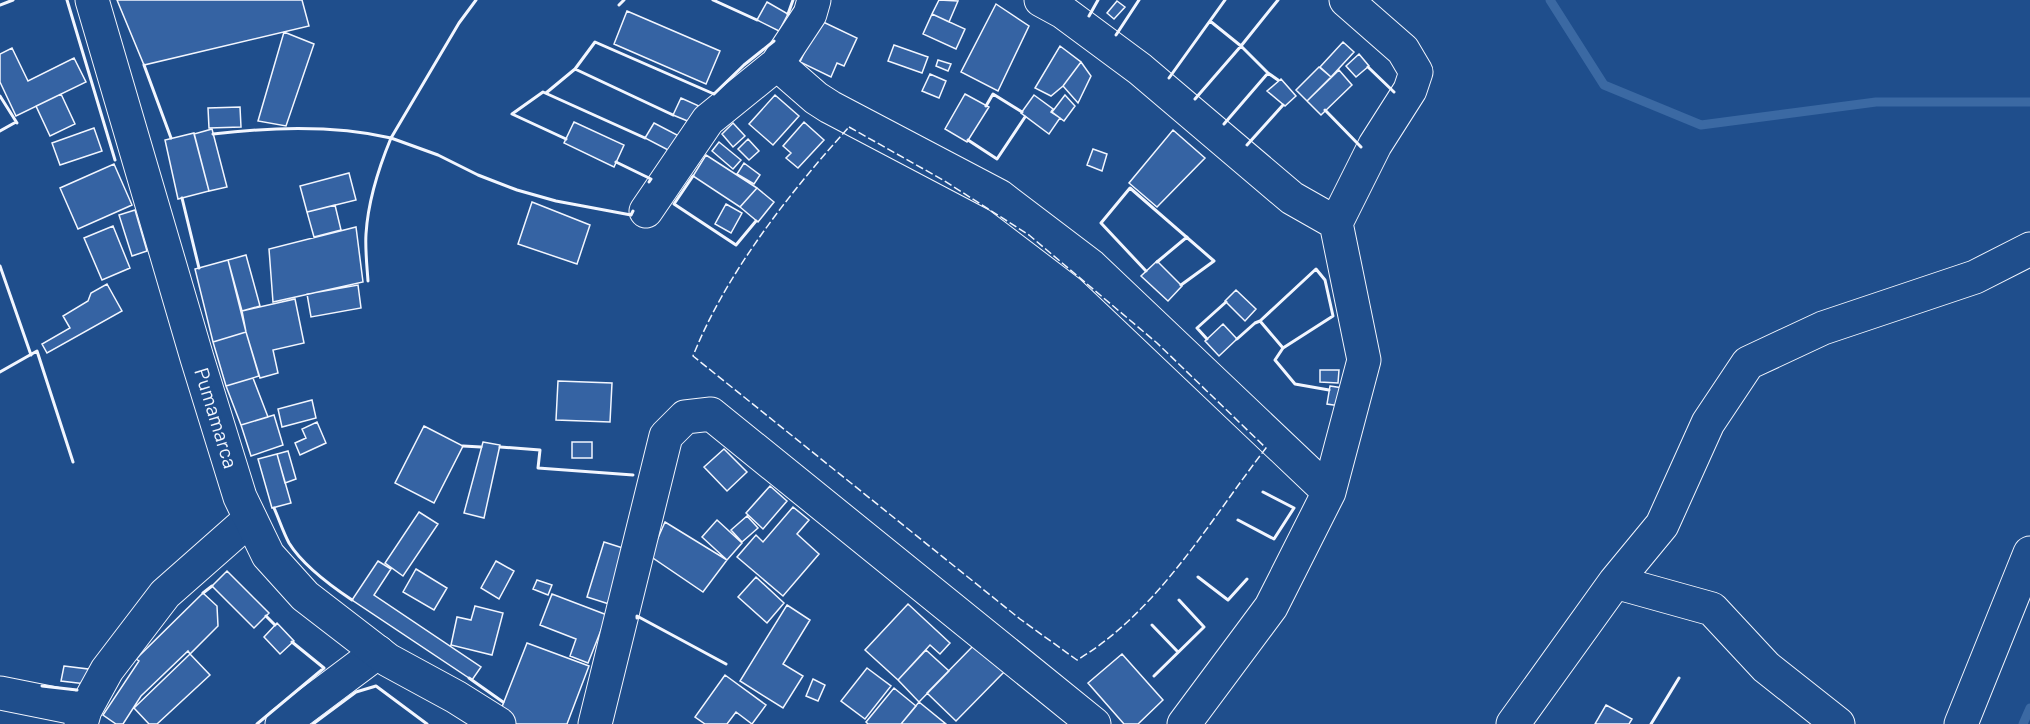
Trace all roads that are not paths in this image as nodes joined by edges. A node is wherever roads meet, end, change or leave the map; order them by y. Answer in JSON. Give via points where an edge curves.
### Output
{"nodes":[{"id":1,"x":92,"y":0,"type":"edge"},
{"id":2,"x":814,"y":0,"type":"edge"},
{"id":3,"x":1041,"y":0,"type":"edge"},
{"id":4,"x":1346,"y":0,"type":"edge"},
{"id":5,"x":777,"y":64,"type":"junction"},
{"id":6,"x":646,"y":211,"type":"dead end"},
{"id":7,"x":1336,"y":223,"type":"junction"},
{"id":8,"x":2030,"y":249,"type":"edge"},
{"id":9,"x":1329,"y":492,"type":"junction"},
{"id":10,"x":250,"y":519,"type":"junction"},
{"id":11,"x":2030,"y":554,"type":"edge"},
{"id":12,"x":1615,"y":582,"type":"junction"},
{"id":13,"x":378,"y":652,"type":"junction"},
{"id":14,"x":0,"y":693,"type":"edge"},
{"id":15,"x":83,"y":717,"type":"edge"},
{"id":16,"x":282,"y":724,"type":"edge"},
{"id":17,"x":499,"y":724,"type":"edge"},
{"id":18,"x":595,"y":724,"type":"edge"},
{"id":19,"x":1094,"y":724,"type":"edge"},
{"id":20,"x":1184,"y":724,"type":"edge"},
{"id":21,"x":1513,"y":724,"type":"edge"},
{"id":22,"x":1839,"y":724,"type":"edge"},
{"id":23,"x":1961,"y":724,"type":"edge"}],
"edges":[{"from":1,"to":10,"type":"street","name":"Pumamarca","via":[[197,358]]},
{"from":2,"to":5,"type":"street","via":[[810,14]]},
{"from":3,"to":7,"type":"street","via":[[1140,69],[1292,198]]},
{"from":4,"to":7,"type":"street","via":[[1403,50],[1416,72],[1410,90],[1375,146]]},
{"from":5,"to":6,"type":"street","via":[[708,120]]},
{"from":5,"to":9,"type":"street","via":[[830,107],[999,196],[1090,266]]},
{"from":7,"to":9,"type":"street","via":[[1364,360]]},
{"from":8,"to":12,"type":"street","via":[[1975,277],[1823,328],[1748,363],[1708,423],[1662,525]]},
{"from":9,"to":20,"type":"street","via":[[1271,607]]},
{"from":10,"to":13,"type":"street","name":"Pumamarca","via":[[268,555],[305,596]]},
{"from":10,"to":15,"type":"street","via":[[165,594],[107,670]]},
{"from":11,"to":23,"type":"street"},
{"from":12,"to":21,"type":"street"},
{"from":12,"to":22,"type":"street","via":[[1712,609],[1766,667]]},
{"from":13,"to":16,"type":"street"},
{"from":13,"to":17,"type":"street","name":"Pumamarca"},
{"from":14,"to":15,"type":"street"},
{"from":18,"to":19,"type":"street","via":[[666,436],[685,417],[711,414]]}]}
